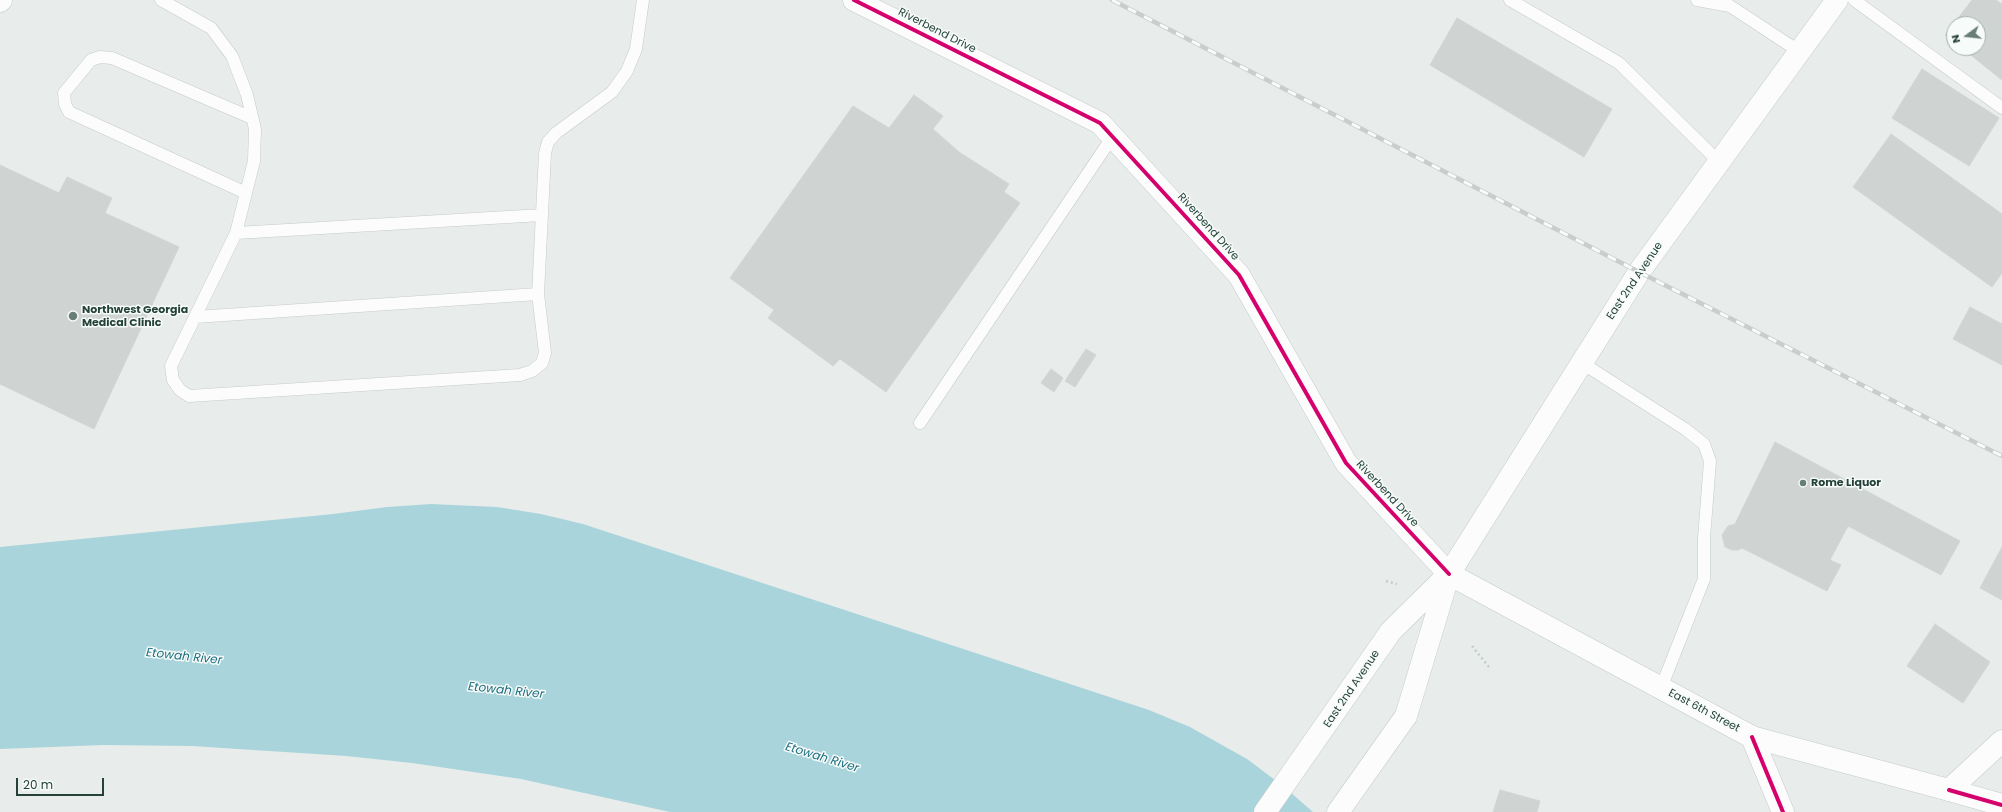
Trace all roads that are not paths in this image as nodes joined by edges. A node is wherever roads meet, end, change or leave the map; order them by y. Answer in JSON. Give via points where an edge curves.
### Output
{"nodes":[{"id":1,"x":161,"y":0,"type":"edge"},
{"id":2,"x":643,"y":0,"type":"edge"},
{"id":3,"x":854,"y":0,"type":"edge"},
{"id":4,"x":1510,"y":0,"type":"edge"},
{"id":5,"x":1697,"y":0,"type":"edge"},
{"id":6,"x":1837,"y":0,"type":"edge"},
{"id":7,"x":1854,"y":0,"type":"edge"},
{"id":8,"x":1800,"y":52,"type":"junction"},
{"id":9,"x":2002,"y":108,"type":"edge"},
{"id":10,"x":252,"y":118,"type":"junction"},
{"id":11,"x":1113,"y":136,"type":"junction"},
{"id":12,"x":1719,"y":162,"type":"junction"},
{"id":13,"x":246,"y":193,"type":"junction"},
{"id":14,"x":542,"y":215,"type":"junction"},
{"id":15,"x":236,"y":233,"type":"junction"},
{"id":16,"x":538,"y":294,"type":"junction"},
{"id":17,"x":195,"y":317,"type":"junction"},
{"id":18,"x":1582,"y":363,"type":"junction"},
{"id":19,"x":920,"y":423,"type":"dead end"},
{"id":20,"x":1449,"y":574,"type":"junction"},
{"id":21,"x":1661,"y":688,"type":"junction"},
{"id":22,"x":1752,"y":737,"type":"junction"},
{"id":23,"x":2002,"y":741,"type":"edge"},
{"id":24,"x":1949,"y":790,"type":"junction"},
{"id":25,"x":2002,"y":805,"type":"edge"},
{"id":26,"x":1265,"y":812,"type":"edge"},
{"id":27,"x":1338,"y":812,"type":"edge"},
{"id":28,"x":1784,"y":812,"type":"edge"}],
"edges":[{"from":1,"to":10,"type":"lane","via":[[211,28],[232,56]]},
{"from":2,"to":14,"type":"lane","via":[[636,49],[628,71],[612,92],[556,133],[548,142],[545,153]]},
{"from":3,"to":11,"type":"main road","name":"Riverbend Drive","via":[[1100,123]]},
{"from":4,"to":12,"type":"lane","via":[[1619,63]]},
{"from":5,"to":8,"type":"lane","via":[[1730,6]]},
{"from":6,"to":8,"type":"main road","name":"East 2nd Avenue"},
{"from":7,"to":9,"type":"lane"},
{"from":8,"to":12,"type":"main road","name":"East 2nd Avenue"},
{"from":10,"to":13,"type":"lane","via":[[255,129],[254,161]]},
{"from":10,"to":13,"type":"lane","via":[[112,58],[100,57],[91,60],[64,93],[69,112]]},
{"from":11,"to":19,"type":"lane"},
{"from":11,"to":20,"type":"main road","name":"Riverbend Drive","via":[[1239,275],[1346,463]]},
{"from":12,"to":18,"type":"main road","name":"East 2nd Avenue","via":[[1639,272]]},
{"from":13,"to":15,"type":"lane"},
{"from":14,"to":15,"type":"lane"},
{"from":14,"to":16,"type":"lane"},
{"from":15,"to":17,"type":"lane"},
{"from":16,"to":17,"type":"lane"},
{"from":16,"to":17,"type":"lane","via":[[545,353],[542,363],[532,371],[520,375],[189,396],[180,390],[173,380],[171,366]]},
{"from":18,"to":20,"type":"main road","name":"East 2nd Avenue"},
{"from":18,"to":21,"type":"lane","via":[[1699,440],[1704,444],[1710,461],[1704,538],[1704,579]]},
{"from":20,"to":21,"type":"main road","name":"East 6th Street"},
{"from":20,"to":26,"type":"main road","name":"East 2nd Avenue","via":[[1391,631]]},
{"from":20,"to":27,"type":"main road","name":"East 2nd Avenue","via":[[1406,716]]},
{"from":21,"to":22,"type":"main road","name":"East 6th Street"},
{"from":22,"to":24,"type":"main road","name":"East 6th Street"},
{"from":22,"to":28,"type":"main road"},
{"from":23,"to":24,"type":"main road"},
{"from":24,"to":25,"type":"main road","name":"East 6th Street"}]}
